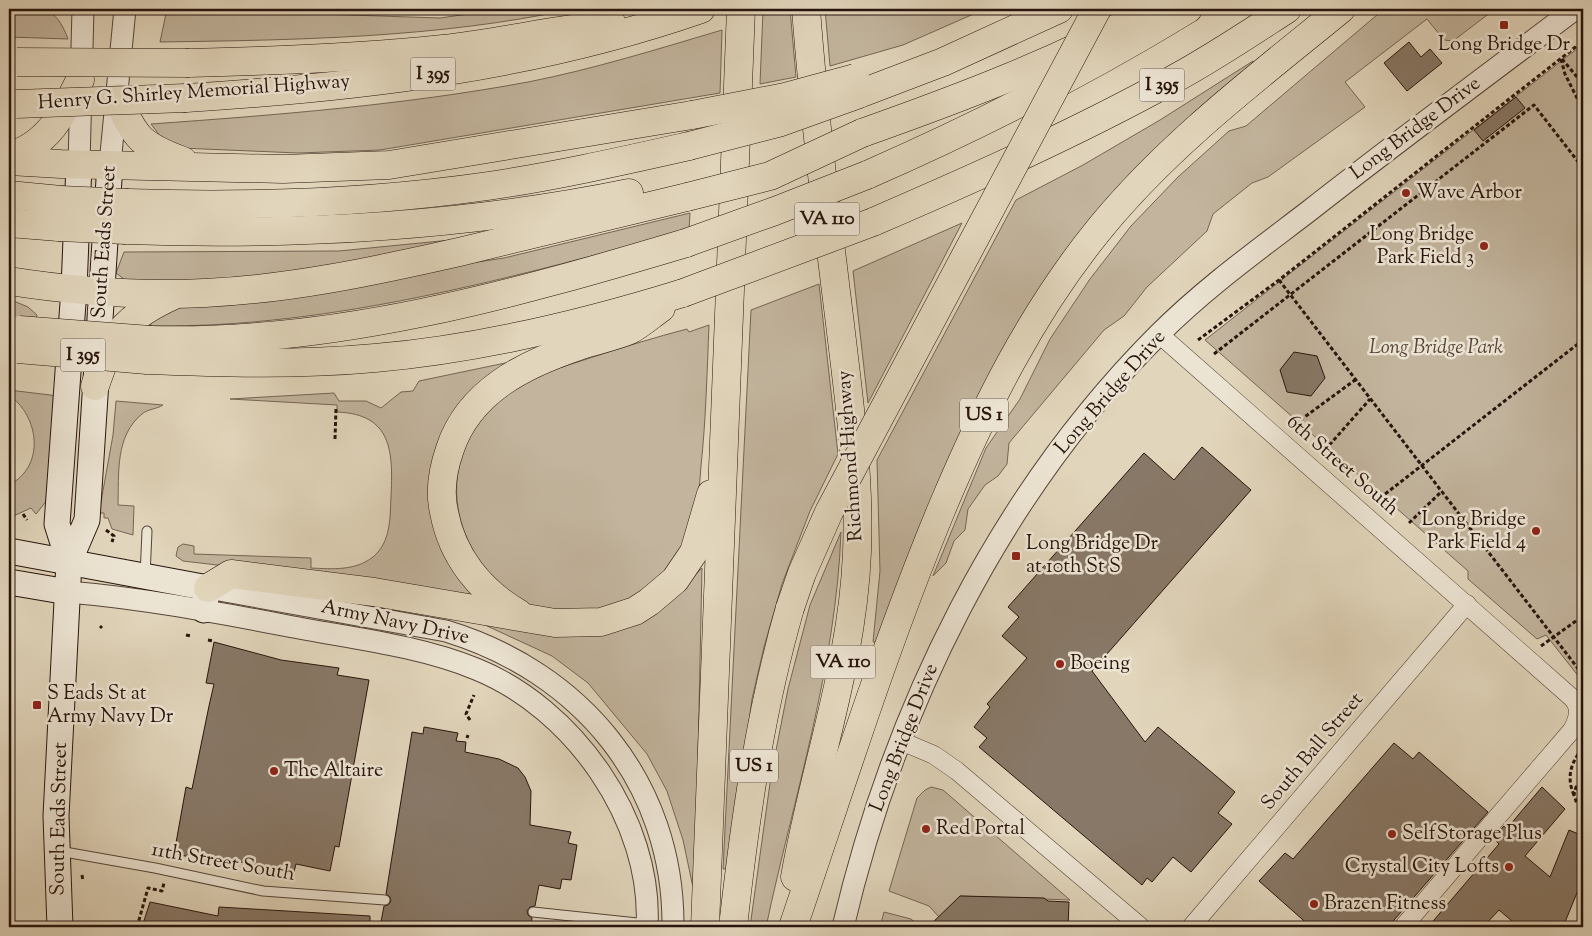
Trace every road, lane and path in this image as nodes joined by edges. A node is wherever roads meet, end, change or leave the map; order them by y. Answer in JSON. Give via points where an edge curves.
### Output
{"nodes":[{"id":1,"x":83,"y":9,"type":"edge"},
{"id":2,"x":124,"y":9,"type":"edge"},
{"id":3,"x":701,"y":9,"type":"edge"},
{"id":4,"x":741,"y":9,"type":"edge"},
{"id":5,"x":806,"y":9,"type":"edge"},
{"id":6,"x":1097,"y":9,"type":"edge"},
{"id":7,"x":1153,"y":9,"type":"edge"},
{"id":8,"x":1188,"y":9,"type":"edge"},
{"id":9,"x":1287,"y":9,"type":"edge"},
{"id":10,"x":1341,"y":9,"type":"edge"},
{"id":11,"x":1576,"y":9,"type":"edge"},
{"id":12,"x":1051,"y":13,"type":"edge"},
{"id":13,"x":675,"y":18,"type":"junction"},
{"id":14,"x":1583,"y":41,"type":"edge"},
{"id":15,"x":1561,"y":59,"type":"junction"},
{"id":16,"x":13,"y":62,"type":"edge"},
{"id":17,"x":80,"y":80,"type":"junction"},
{"id":18,"x":1583,"y":84,"type":"edge"},
{"id":19,"x":857,"y":86,"type":"junction"},
{"id":20,"x":118,"y":98,"type":"junction"},
{"id":21,"x":12,"y":104,"type":"edge"},
{"id":22,"x":1583,"y":110,"type":"edge"},
{"id":23,"x":9,"y":156,"type":"edge"},
{"id":24,"x":9,"y":160,"type":"edge"},
{"id":25,"x":79,"y":164,"type":"junction"},
{"id":26,"x":110,"y":164,"type":"junction"},
{"id":27,"x":203,"y":168,"type":"junction"},
{"id":28,"x":1583,"y":168,"type":"edge"},
{"id":29,"x":687,"y":189,"type":"junction"},
{"id":30,"x":9,"y":195,"type":"edge"},
{"id":31,"x":127,"y":217,"type":"junction"},
{"id":32,"x":9,"y":223,"type":"edge"},
{"id":33,"x":1278,"y":280,"type":"junction"},
{"id":34,"x":9,"y":281,"type":"edge"},
{"id":35,"x":74,"y":289,"type":"junction"},
{"id":36,"x":101,"y":291,"type":"junction"},
{"id":37,"x":683,"y":293,"type":"junction"},
{"id":38,"x":175,"y":294,"type":"junction"},
{"id":39,"x":1290,"y":297,"type":"junction"},
{"id":40,"x":1159,"y":334,"type":"junction"},
{"id":41,"x":1198,"y":340,"type":"dead end"},
{"id":42,"x":1583,"y":340,"type":"edge"},
{"id":43,"x":13,"y":341,"type":"edge"},
{"id":44,"x":148,"y":350,"type":"junction"},
{"id":45,"x":1214,"y":354,"type":"dead end"},
{"id":46,"x":1355,"y":380,"type":"junction"},
{"id":47,"x":95,"y":386,"type":"junction"},
{"id":48,"x":1370,"y":399,"type":"junction"},
{"id":49,"x":336,"y":408,"type":"dead end"},
{"id":50,"x":1296,"y":424,"type":"dead end"},
{"id":51,"x":725,"y":434,"type":"junction"},
{"id":52,"x":335,"y":439,"type":"dead end"},
{"id":53,"x":1325,"y":450,"type":"dead end"},
{"id":54,"x":1422,"y":464,"type":"junction"},
{"id":55,"x":1441,"y":492,"type":"junction"},
{"id":56,"x":1380,"y":498,"type":"dead end"},
{"id":57,"x":23,"y":514,"type":"dead end"},
{"id":58,"x":27,"y":520,"type":"dead end"},
{"id":59,"x":1409,"y":523,"type":"dead end"},
{"id":60,"x":100,"y":530,"type":"dead end"},
{"id":61,"x":147,"y":531,"type":"dead end"},
{"id":62,"x":112,"y":542,"type":"dead end"},
{"id":63,"x":9,"y":551,"type":"edge"},
{"id":64,"x":69,"y":562,"type":"junction"},
{"id":65,"x":145,"y":576,"type":"junction"},
{"id":66,"x":9,"y":582,"type":"edge"},
{"id":67,"x":68,"y":592,"type":"junction"},
{"id":68,"x":206,"y":599,"type":"junction"},
{"id":69,"x":1467,"y":604,"type":"junction"},
{"id":70,"x":1583,"y":616,"type":"edge"},
{"id":71,"x":526,"y":618,"type":"junction"},
{"id":72,"x":186,"y":636,"type":"dead end"},
{"id":73,"x":191,"y":636,"type":"dead end"},
{"id":74,"x":1554,"y":638,"type":"junction"},
{"id":75,"x":208,"y":640,"type":"dead end"},
{"id":76,"x":213,"y":641,"type":"dead end"},
{"id":77,"x":1541,"y":646,"type":"dead end"},
{"id":78,"x":524,"y":664,"type":"junction"},
{"id":79,"x":1583,"y":675,"type":"edge"},
{"id":80,"x":510,"y":686,"type":"junction"},
{"id":81,"x":474,"y":695,"type":"dead end"},
{"id":82,"x":470,"y":720,"type":"dead end"},
{"id":83,"x":901,"y":741,"type":"junction"},
{"id":84,"x":1583,"y":748,"type":"edge"},
{"id":85,"x":1583,"y":784,"type":"edge"},
{"id":86,"x":1574,"y":795,"type":"junction"},
{"id":87,"x":1583,"y":807,"type":"edge"},
{"id":88,"x":56,"y":850,"type":"junction"},
{"id":89,"x":82,"y":875,"type":"dead end"},
{"id":90,"x":83,"y":881,"type":"dead end"},
{"id":91,"x":162,"y":891,"type":"dead end"},
{"id":92,"x":672,"y":896,"type":"junction"},
{"id":93,"x":647,"y":899,"type":"junction"},
{"id":94,"x":385,"y":900,"type":"dead end"},
{"id":95,"x":534,"y":912,"type":"dead end"},
{"id":96,"x":647,"y":926,"type":"edge"},
{"id":97,"x":60,"y":927,"type":"edge"},
{"id":98,"x":137,"y":927,"type":"edge"},
{"id":99,"x":673,"y":927,"type":"edge"},
{"id":100,"x":705,"y":927,"type":"edge"},
{"id":101,"x":734,"y":927,"type":"edge"},
{"id":102,"x":786,"y":927,"type":"edge"},
{"id":103,"x":793,"y":927,"type":"edge"},
{"id":104,"x":843,"y":927,"type":"edge"},
{"id":105,"x":1141,"y":927,"type":"edge"},
{"id":106,"x":1191,"y":927,"type":"edge"},
{"id":107,"x":1403,"y":927,"type":"edge"}],
"edges":[{"from":1,"to":17,"type":"street","name":"South Eads Street"},
{"from":2,"to":20,"type":"street","name":"South Eads Street"},
{"from":3,"to":13,"type":"highway","name":"Henry G. Shirley Memorial Highway","number":"I 395"},
{"from":4,"to":51,"type":"highway"},
{"from":5,"to":102,"type":"highway","name":"Richmond Highway","number":"VA 110","via":[[852,429],[858,539],[855,588],[845,652],[806,821]]},
{"from":6,"to":101,"type":"highway","number":"US 1","bridge":true,"via":[[828,512],[802,573],[790,608],[759,737]]},
{"from":7,"to":29,"type":"highway","bridge":true,"via":[[1039,64],[862,133],[770,176]]},
{"from":8,"to":44,"type":"highway","bridge":true,"via":[[1027,100],[866,175],[686,243],[492,297],[360,324]]},
{"from":9,"to":37,"type":"highway","number":"I 395","bridge":true,"via":[[1176,78],[1030,152],[873,222]]},
{"from":10,"to":103,"type":"highway","number":"US 1","via":[[1148,175],[1082,252],[1026,334],[965,454],[915,571],[888,642]]},
{"from":11,"to":40,"type":"street","name":"Long Bridge Drive","via":[[1253,254]]},
{"from":12,"to":19,"type":"highway","via":[[948,44]]},
{"from":13,"to":16,"type":"highway","bridge":true,"via":[[570,28],[444,49],[295,60]]},
{"from":13,"to":21,"type":"highway","name":"Henry G. Shirley Memorial Highway","number":"I 395","bridge":true,"via":[[588,44],[491,65],[348,84],[186,98]]},
{"from":14,"to":15,"type":"path"},
{"from":15,"to":18,"type":"path"},
{"from":15,"to":22,"type":"path"},
{"from":15,"to":33,"type":"path"},
{"from":17,"to":23,"type":"highway","via":[[67,109],[48,133],[28,149]]},
{"from":17,"to":25,"type":"street","name":"South Eads Street"},
{"from":19,"to":27,"type":"highway","bridge":true,"via":[[389,165]]},
{"from":19,"to":31,"type":"highway","bridge":true,"via":[[778,123],[556,174],[433,193],[226,206]]},
{"from":20,"to":26,"type":"street","name":"South Eads Street"},
{"from":20,"to":27,"type":"highway","via":[[144,144]]},
{"from":24,"to":25,"type":"highway"},
{"from":25,"to":26,"type":"highway"},
{"from":25,"to":35,"type":"main road","name":"South Eads Street"},
{"from":26,"to":27,"type":"highway"},
{"from":26,"to":36,"type":"main road","name":"South Eads Street"},
{"from":28,"to":39,"type":"path","via":[[1534,105]]},
{"from":29,"to":31,"type":"highway","via":[[493,216],[398,226],[285,232]]},
{"from":29,"to":38,"type":"highway","via":[[553,230],[342,277],[245,290]]},
{"from":30,"to":31,"type":"highway","bridge":true,"via":[[61,200]]},
{"from":31,"to":32,"type":"highway","bridge":true,"via":[[59,226]]},
{"from":33,"to":39,"type":"path"},
{"from":33,"to":41,"type":"path"},
{"from":34,"to":35,"type":"highway"},
{"from":35,"to":36,"type":"highway"},
{"from":35,"to":64,"type":"main road","name":"South Eads Street","via":[[57,524]]},
{"from":36,"to":38,"type":"highway"},
{"from":36,"to":47,"type":"main road","name":"South Eads Street"},
{"from":37,"to":44,"type":"highway","number":"I 395","via":[[576,324],[427,353],[316,362],[220,363]]},
{"from":37,"to":71,"type":"highway","via":[[630,330],[568,350],[505,380],[479,401],[459,427],[447,456],[442,489],[449,532],[473,576],[497,599]]},
{"from":38,"to":47,"type":"highway","via":[[140,313],[117,334],[106,352]]},
{"from":39,"to":45,"type":"path"},
{"from":39,"to":46,"type":"path"},
{"from":40,"to":69,"type":"street","name":"6th Street South"},
{"from":40,"to":83,"type":"street","name":"Long Bridge Drive","via":[[1096,402],[1004,532],[939,651]]},
{"from":42,"to":54,"type":"path"},
{"from":43,"to":44,"type":"highway","number":"I 395","bridge":true},
{"from":46,"to":48,"type":"path"},
{"from":46,"to":50,"type":"path"},
{"from":47,"to":64,"type":"main road","name":"South Eads Street","via":[[87,520]]},
{"from":48,"to":53,"type":"path"},
{"from":48,"to":54,"type":"path"},
{"from":49,"to":52,"type":"path"},
{"from":51,"to":71,"type":"highway","via":[[700,537],[676,580],[635,611],[601,622],[570,624]]},
{"from":51,"to":100,"type":"highway"},
{"from":54,"to":55,"type":"path"},
{"from":54,"to":56,"type":"path"},
{"from":55,"to":59,"type":"path"},
{"from":55,"to":74,"type":"path"},
{"from":57,"to":58,"type":"path"},
{"from":60,"to":62,"type":"path","via":[[105,527],[114,536]]},
{"from":61,"to":65,"type":"lane"},
{"from":63,"to":64,"type":"main road","name":"Army Navy Drive"},
{"from":64,"to":65,"type":"main road","name":"Army Navy Drive"},
{"from":64,"to":67,"type":"main road","name":"South Eads Street"},
{"from":65,"to":68,"type":"main road","name":"Army Navy Drive"},
{"from":66,"to":67,"type":"main road","name":"Army Navy Drive"},
{"from":67,"to":68,"type":"street","name":"Army Navy Drive"},
{"from":67,"to":88,"type":"main road","name":"South Eads Street"},
{"from":68,"to":71,"type":"highway","via":[[231,574],[374,592]]},
{"from":68,"to":78,"type":"street","name":"Army Navy Drive","via":[[446,631],[478,640]]},
{"from":68,"to":80,"type":"street","name":"Army Navy Drive","via":[[445,658],[477,669]]},
{"from":69,"to":106,"type":"street","name":"South Ball Street"},
{"from":69,"to":107,"type":"street","name":"6th Street South","via":[[1575,701],[1578,716],[1572,730]]},
{"from":70,"to":74,"type":"path"},
{"from":72,"to":73,"type":"path"},
{"from":74,"to":77,"type":"path"},
{"from":74,"to":79,"type":"path"},
{"from":75,"to":76,"type":"path"},
{"from":78,"to":80,"type":"street"},
{"from":78,"to":92,"type":"street","name":"Army Navy Drive","via":[[589,714],[629,767],[658,828]]},
{"from":80,"to":93,"type":"street","name":"Army Navy Drive","via":[[560,724],[602,775],[632,836]]},
{"from":81,"to":82,"type":"path","via":[[466,714]]},
{"from":83,"to":104,"type":"street","name":"Long Bridge Drive","via":[[888,773]]},
{"from":83,"to":105,"type":"street","via":[[934,755],[957,771]]},
{"from":84,"to":86,"type":"path","via":[[1570,768],[1569,779]]},
{"from":85,"to":86,"type":"path","via":[[1576,788]]},
{"from":86,"to":87,"type":"path","via":[[1577,804]]},
{"from":88,"to":94,"type":"lane","name":"11th Street South","via":[[263,892]]},
{"from":88,"to":97,"type":"main road","name":"South Eads Street"},
{"from":89,"to":90,"type":"path"},
{"from":91,"to":98,"type":"path","via":[[148,888]]},
{"from":92,"to":93,"type":"street"},
{"from":92,"to":99,"type":"street","name":"Army Navy Drive"},
{"from":93,"to":96,"type":"street","name":"Army Navy Drive"},
{"from":95,"to":96,"type":"lane"}]}
